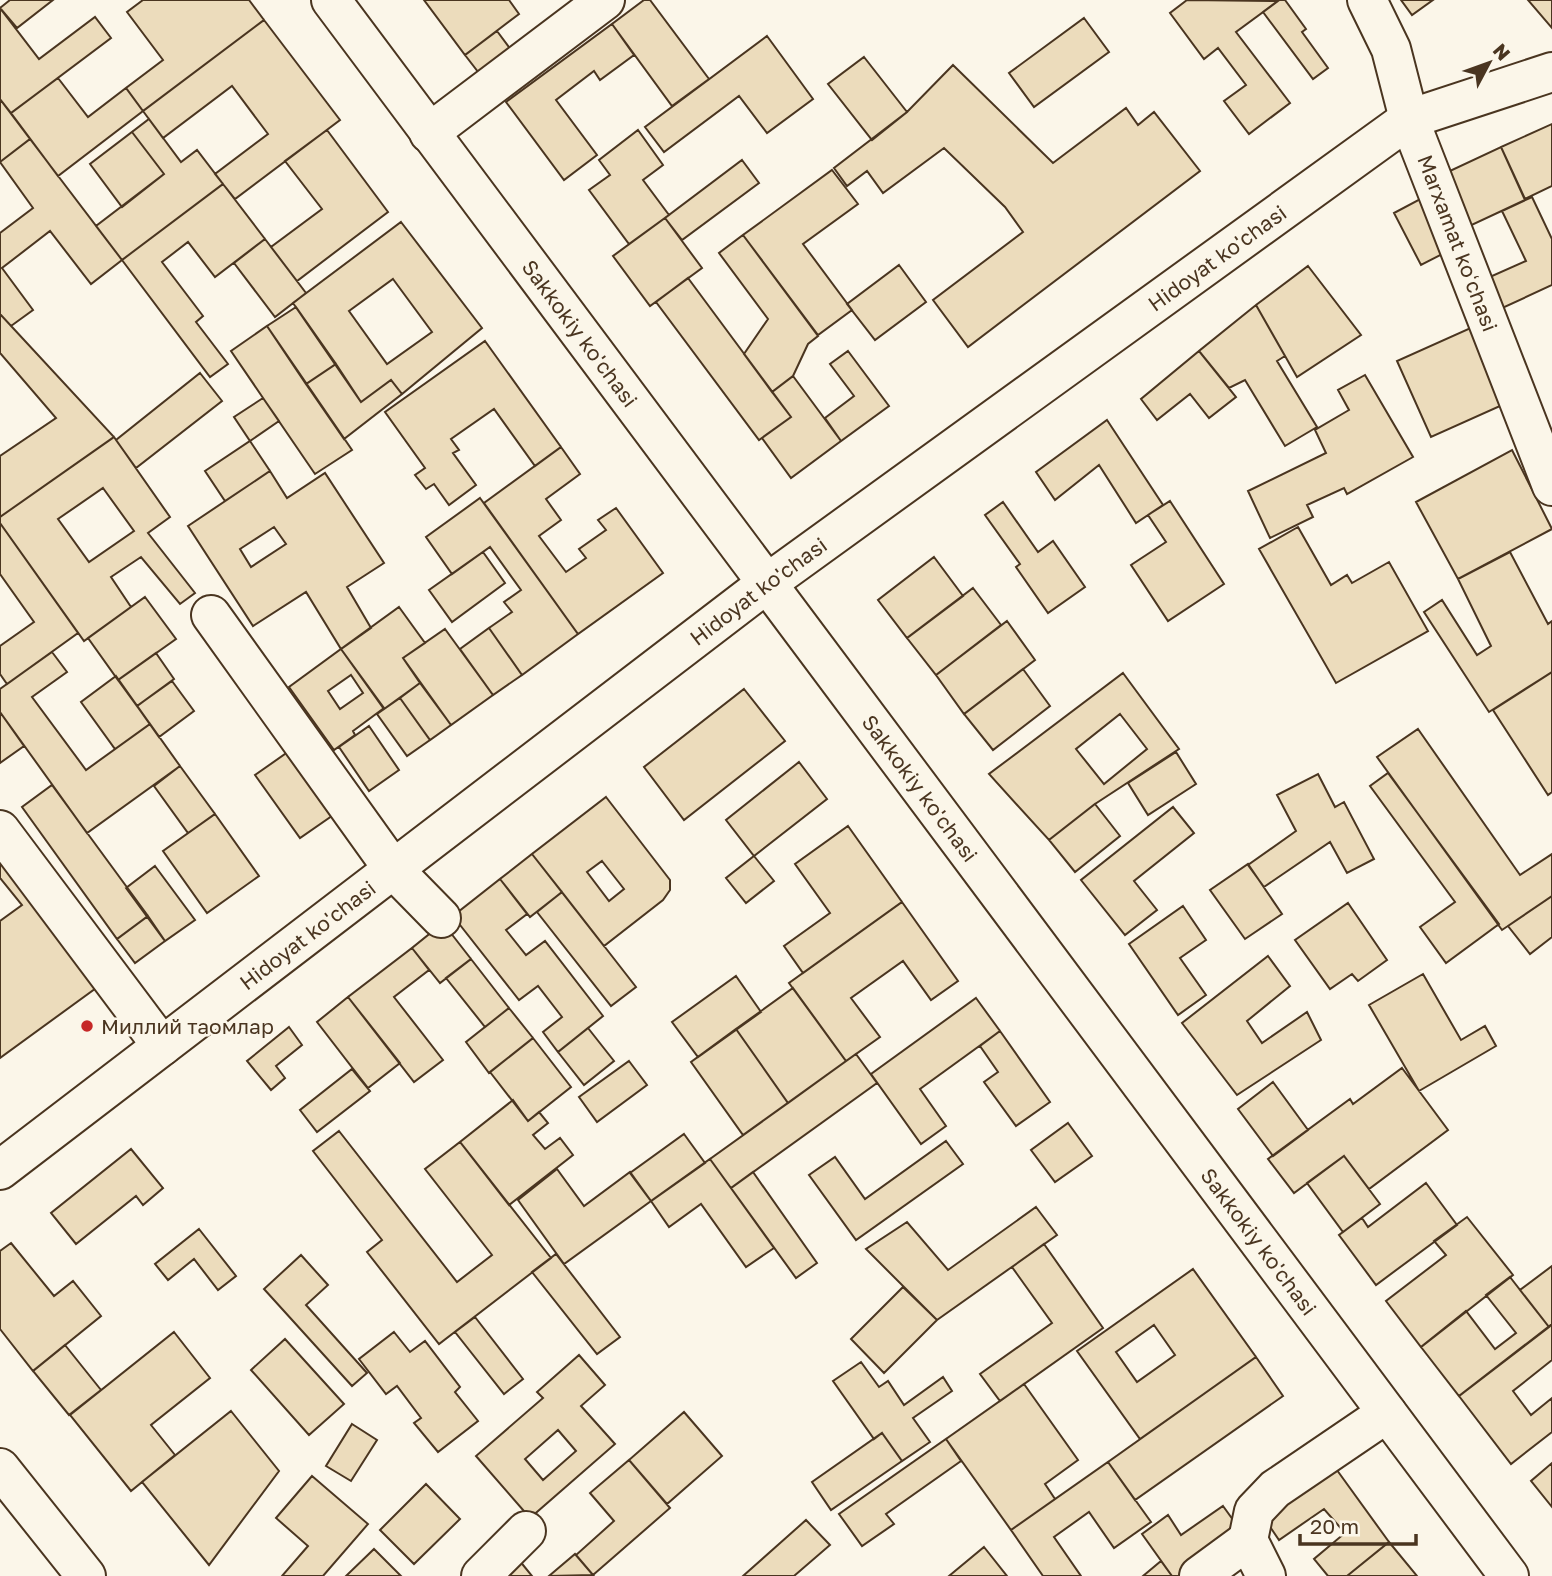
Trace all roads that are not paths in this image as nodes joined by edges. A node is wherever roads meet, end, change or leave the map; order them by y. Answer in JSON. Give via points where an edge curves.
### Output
{"nodes":[{"id":1,"x":331,"y":0,"type":"edge"},
{"id":2,"x":605,"y":0,"type":"edge"},
{"id":3,"x":1367,"y":0,"type":"edge"},
{"id":4,"x":1552,"y":72,"type":"edge"},
{"id":5,"x":1409,"y":119,"type":"junction"},
{"id":6,"x":429,"y":133,"type":"junction"},
{"id":7,"x":1552,"y":486,"type":"edge"},
{"id":8,"x":766,"y":584,"type":"junction"},
{"id":9,"x":211,"y":615,"type":"dead end"},
{"id":10,"x":0,"y":830,"type":"edge"},
{"id":11,"x":393,"y":869,"type":"junction"},
{"id":12,"x":441,"y":918,"type":"dead end"},
{"id":13,"x":162,"y":1046,"type":"junction"},
{"id":14,"x":0,"y":1170,"type":"edge"},
{"id":15,"x":1387,"y":1413,"type":"junction"},
{"id":16,"x":0,"y":1468,"type":"edge"},
{"id":17,"x":526,"y":1531,"type":"dead end"},
{"id":18,"x":1248,"y":1540,"type":"junction"},
{"id":19,"x":86,"y":1576,"type":"edge"},
{"id":20,"x":481,"y":1576,"type":"edge"},
{"id":21,"x":1199,"y":1576,"type":"edge"},
{"id":22,"x":1266,"y":1576,"type":"edge"},
{"id":23,"x":1509,"y":1576,"type":"edge"}],
"edges":[{"from":1,"to":6,"type":"street","name":"Sakkokiy ko'chasi"},
{"from":2,"to":6,"type":"street"},
{"from":3,"to":5,"type":"street","name":"Marxamat koʻchasi","via":[[1391,49]]},
{"from":4,"to":5,"type":"street","name":"Hidoyat ko'chasi"},
{"from":5,"to":7,"type":"street","name":"Marxamat koʻchasi"},
{"from":5,"to":8,"type":"street","name":"Hidoyat ko'chasi"},
{"from":6,"to":8,"type":"street","name":"Sakkokiy ko'chasi"},
{"from":8,"to":11,"type":"street","name":"Hidoyat ko'chasi"},
{"from":8,"to":15,"type":"street","name":"Sakkokiy ko'chasi"},
{"from":9,"to":11,"type":"street"},
{"from":10,"to":13,"type":"street"},
{"from":11,"to":12,"type":"street"},
{"from":11,"to":13,"type":"street","name":"Hidoyat ko'chasi"},
{"from":13,"to":14,"type":"street","name":"Hidoyat ko'chasi"},
{"from":15,"to":18,"type":"street","via":[[1275,1489],[1254,1511]]},
{"from":15,"to":23,"type":"street","name":"Sakkokiy ko'chasi"},
{"from":16,"to":19,"type":"street"},
{"from":17,"to":20,"type":"street"},
{"from":18,"to":21,"type":"street"},
{"from":18,"to":22,"type":"street"}]}
